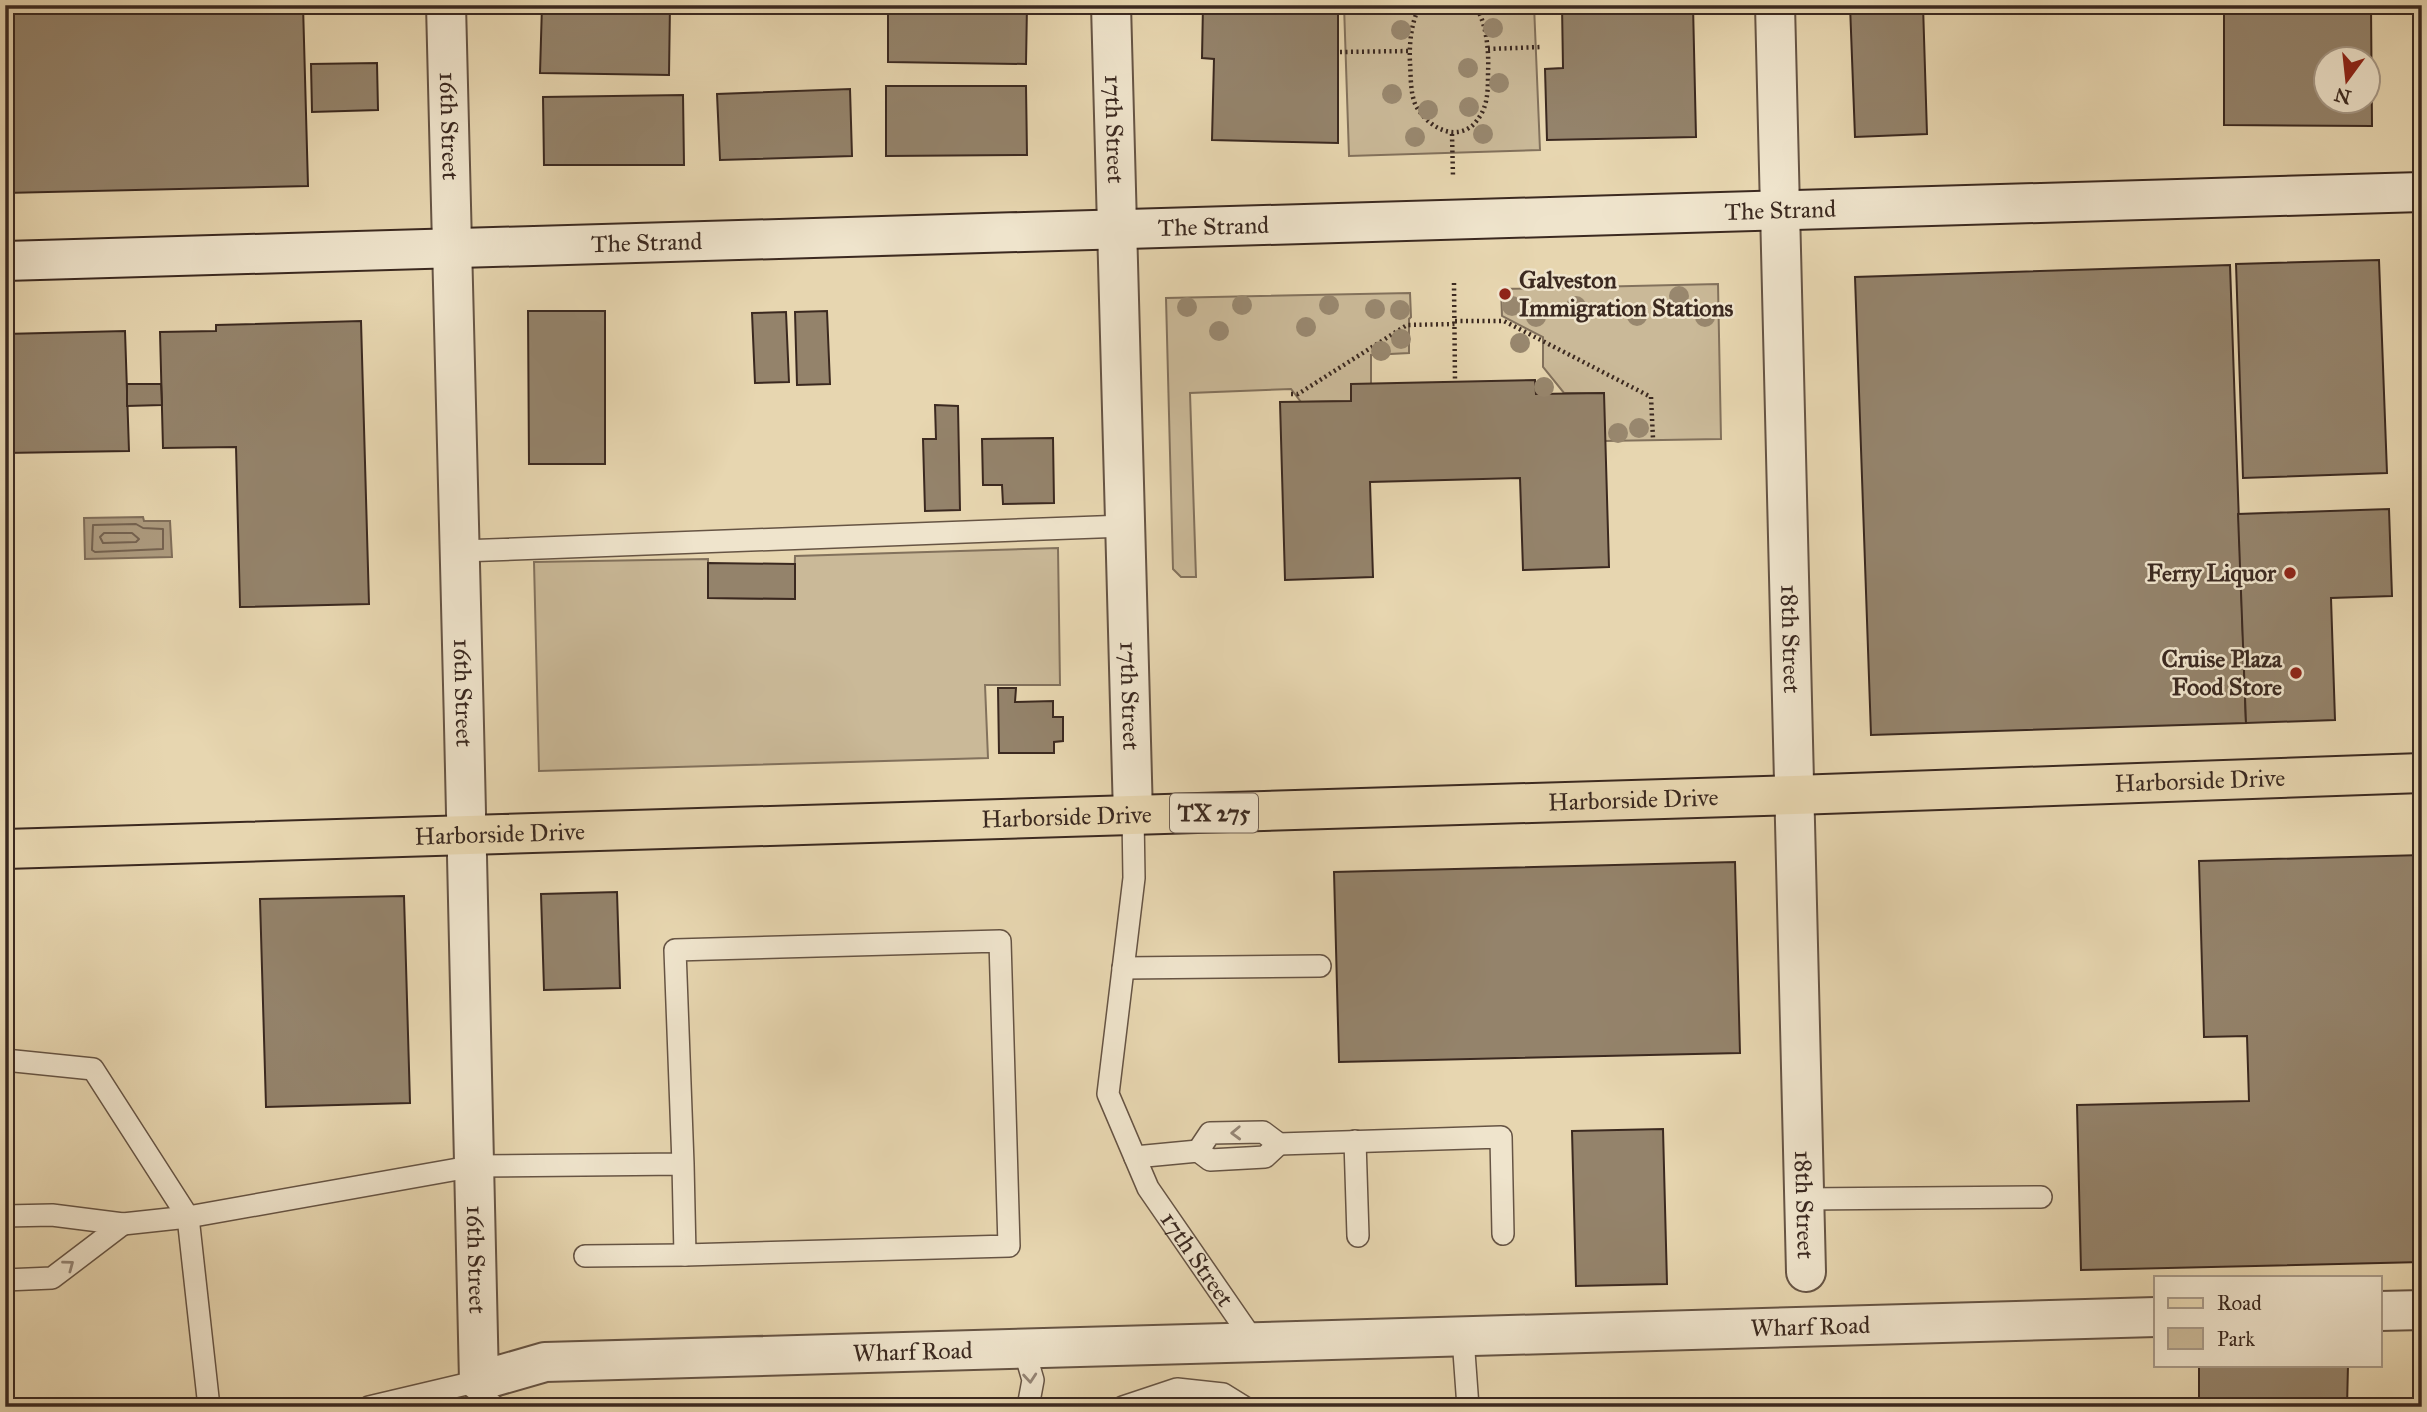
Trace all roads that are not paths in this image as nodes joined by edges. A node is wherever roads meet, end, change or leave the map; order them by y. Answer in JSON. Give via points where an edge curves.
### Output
{"nodes":[{"id":1,"x":446,"y":5,"type":"edge"},
{"id":2,"x":1111,"y":5,"type":"edge"},
{"id":3,"x":1775,"y":5,"type":"edge"},
{"id":4,"x":2422,"y":192,"type":"edge"},
{"id":5,"x":1780,"y":209,"type":"junction"},
{"id":6,"x":1117,"y":229,"type":"junction"},
{"id":7,"x":453,"y":248,"type":"junction"},
{"id":8,"x":5,"y":261,"type":"edge"},
{"id":9,"x":1125,"y":526,"type":"junction"},
{"id":10,"x":461,"y":551,"type":"junction"},
{"id":11,"x":2422,"y":774,"type":"edge"},
{"id":12,"x":1795,"y":795,"type":"junction"},
{"id":13,"x":1133,"y":816,"type":"junction"},
{"id":14,"x":466,"y":836,"type":"junction"},
{"id":15,"x":5,"y":849,"type":"edge"},
{"id":16,"x":1320,"y":966,"type":"dead end"},
{"id":17,"x":1123,"y":968,"type":"junction"},
{"id":18,"x":5,"y":1060,"type":"edge"},
{"id":19,"x":1355,"y":1141,"type":"junction"},
{"id":20,"x":1135,"y":1157,"type":"junction"},
{"id":21,"x":683,"y":1164,"type":"junction"},
{"id":22,"x":475,"y":1166,"type":"junction"},
{"id":23,"x":2041,"y":1197,"type":"dead end"},
{"id":24,"x":1804,"y":1199,"type":"junction"},
{"id":25,"x":5,"y":1216,"type":"edge"},
{"id":26,"x":188,"y":1217,"type":"junction"},
{"id":27,"x":123,"y":1224,"type":"junction"},
{"id":28,"x":1503,"y":1234,"type":"dead end"},
{"id":29,"x":1358,"y":1236,"type":"dead end"},
{"id":30,"x":685,"y":1255,"type":"junction"},
{"id":31,"x":585,"y":1256,"type":"dead end"},
{"id":32,"x":1806,"y":1272,"type":"dead end"},
{"id":33,"x":5,"y":1280,"type":"edge"},
{"id":34,"x":2422,"y":1310,"type":"edge"},
{"id":35,"x":2382,"y":1311,"type":"edge"},
{"id":36,"x":2154,"y":1317,"type":"edge"},
{"id":37,"x":1463,"y":1338,"type":"junction"},
{"id":38,"x":1255,"y":1343,"type":"junction"},
{"id":39,"x":1024,"y":1349,"type":"junction"},
{"id":40,"x":482,"y":1398,"type":"edge"},
{"id":41,"x":209,"y":1407,"type":"edge"},
{"id":42,"x":369,"y":1407,"type":"edge"},
{"id":43,"x":1028,"y":1407,"type":"edge"},
{"id":44,"x":1123,"y":1407,"type":"edge"},
{"id":45,"x":1244,"y":1407,"type":"edge"},
{"id":46,"x":1468,"y":1407,"type":"edge"}],
"edges":[{"from":1,"to":7,"type":"street","name":"16th Street"},
{"from":2,"to":6,"type":"street","name":"17th Street"},
{"from":3,"to":5,"type":"street","name":"18th Street"},
{"from":4,"to":5,"type":"street","name":"The Strand"},
{"from":5,"to":6,"type":"street","name":"The Strand"},
{"from":5,"to":12,"type":"street","name":"18th Street"},
{"from":6,"to":7,"type":"street","name":"The Strand"},
{"from":6,"to":9,"type":"street","name":"17th Street"},
{"from":7,"to":8,"type":"street","name":"The Strand"},
{"from":7,"to":10,"type":"street","name":"16th Street"},
{"from":9,"to":10,"type":"lane"},
{"from":9,"to":13,"type":"street","name":"17th Street"},
{"from":10,"to":14,"type":"street","name":"16th Street"},
{"from":11,"to":12,"type":"main road","name":"Harborside Drive","number":"TX 275"},
{"from":12,"to":13,"type":"main road","name":"Harborside Drive","number":"TX 275"},
{"from":12,"to":24,"type":"street","name":"18th Street"},
{"from":13,"to":14,"type":"main road","name":"Harborside Drive","number":"TX 275"},
{"from":13,"to":17,"type":"lane","name":"17th Street","via":[[1134,878]]},
{"from":14,"to":15,"type":"main road","name":"Harborside Drive","number":"TX 275"},
{"from":14,"to":22,"type":"street","name":"16th Street"},
{"from":16,"to":17,"type":"lane"},
{"from":17,"to":20,"type":"lane","name":"17th Street","via":[[1108,1094]]},
{"from":18,"to":26,"type":"lane","via":[[93,1069]]},
{"from":19,"to":20,"type":"lane","via":[[1279,1144],[1263,1132],[1210,1133],[1198,1151]]},
{"from":19,"to":28,"type":"lane","via":[[1501,1137]]},
{"from":19,"to":29,"type":"lane"},
{"from":20,"to":38,"type":"lane","name":"17th Street","via":[[1148,1188]]},
{"from":21,"to":22,"type":"lane"},
{"from":21,"to":30,"type":"lane"},
{"from":21,"to":30,"type":"lane","via":[[675,950],[1000,941],[1009,1246]]},
{"from":22,"to":26,"type":"lane"},
{"from":22,"to":40,"type":"street","name":"16th Street"},
{"from":23,"to":24,"type":"lane"},
{"from":24,"to":32,"type":"street","name":"18th Street"},
{"from":25,"to":27,"type":"lane","via":[[52,1215]]},
{"from":26,"to":27,"type":"lane"},
{"from":26,"to":41,"type":"lane"},
{"from":33,"to":27,"type":"lane","one_way":true,"via":[[52,1278]]},
{"from":30,"to":31,"type":"lane"},
{"from":34,"to":35,"type":"street"},
{"from":36,"to":37,"type":"street","name":"Wharf Road"},
{"from":37,"to":38,"type":"street","name":"Wharf Road"},
{"from":37,"to":46,"type":"lane"},
{"from":38,"to":39,"type":"street","name":"Wharf Road"},
{"from":39,"to":40,"type":"street","name":"Wharf Road","via":[[545,1362]]},
{"from":39,"to":43,"type":"lane","one_way":true,"via":[[1034,1380]]},
{"from":40,"to":42,"type":"lane","name":"Wharf Road"},
{"from":44,"to":45,"type":"lane","via":[[1177,1389],[1223,1395]]}]}
